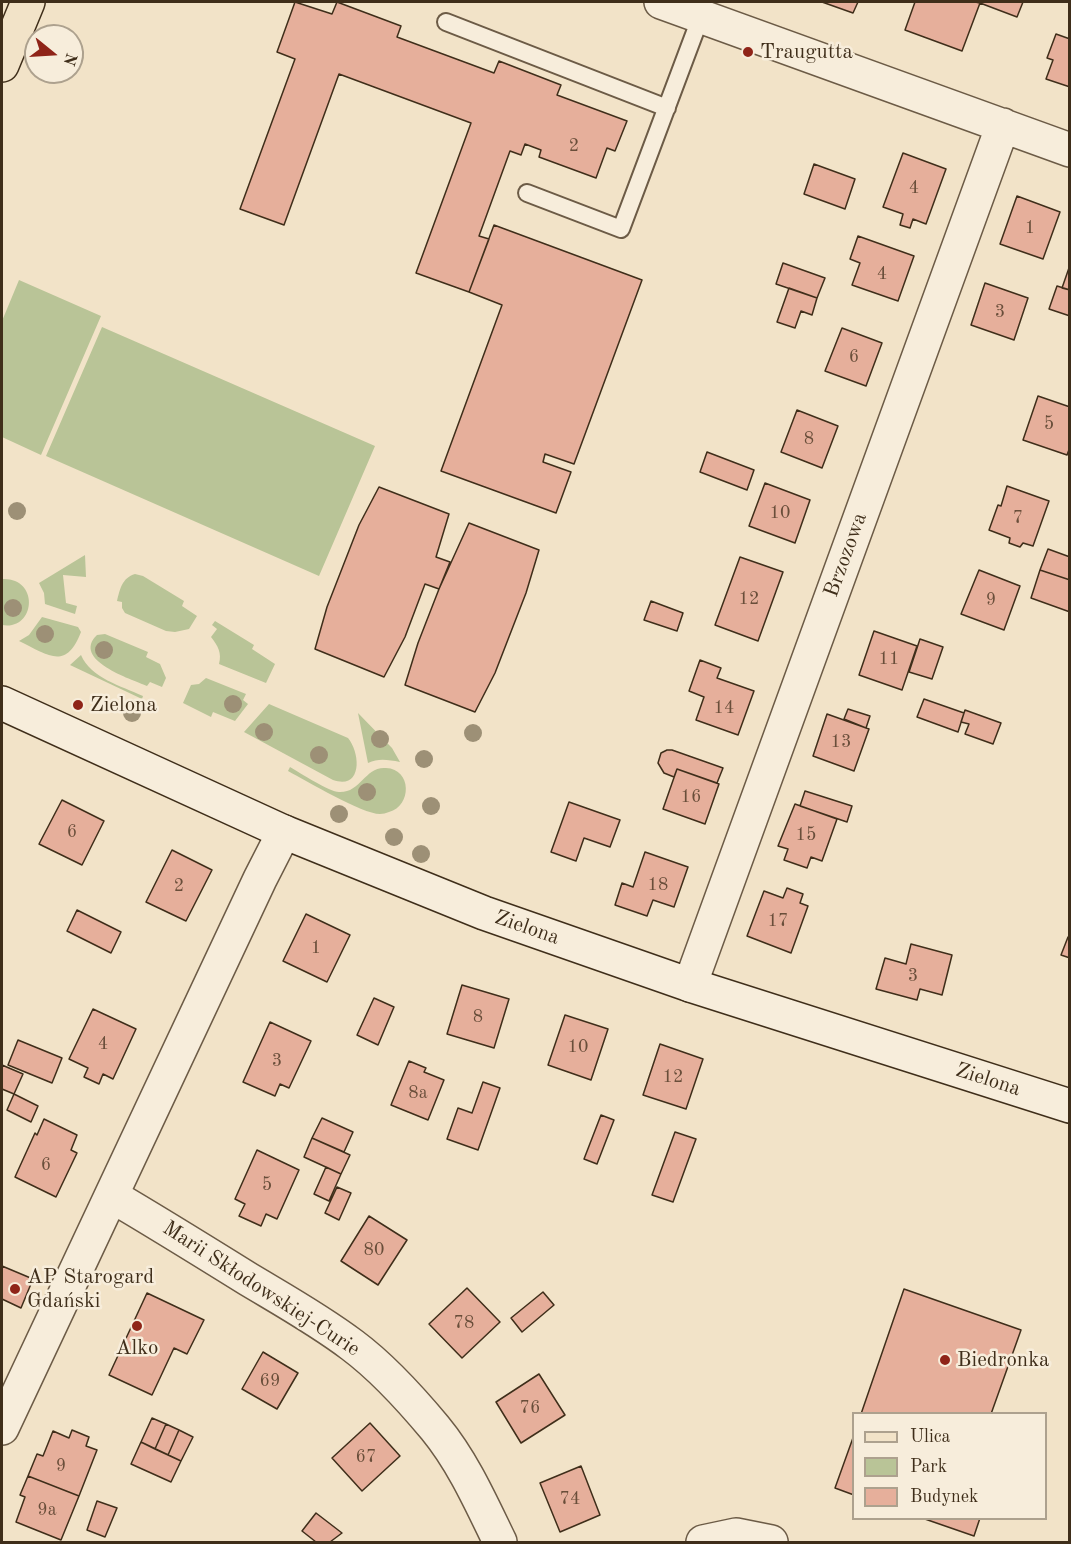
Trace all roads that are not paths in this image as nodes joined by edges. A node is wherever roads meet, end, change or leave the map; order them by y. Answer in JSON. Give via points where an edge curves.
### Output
{"nodes":[{"id":1,"x":28,"y":2,"type":"edge"},
{"id":2,"x":662,"y":2,"type":"edge"},
{"id":3,"x":701,"y":16,"type":"junction"},
{"id":4,"x":446,"y":22,"type":"dead end"},
{"id":5,"x":2,"y":65,"type":"edge"},
{"id":6,"x":667,"y":108,"type":"junction"},
{"id":7,"x":1003,"y":125,"type":"junction"},
{"id":8,"x":1070,"y":150,"type":"edge"},
{"id":9,"x":527,"y":194,"type":"dead end"},
{"id":10,"x":2,"y":704,"type":"edge"},
{"id":11,"x":284,"y":832,"type":"junction"},
{"id":12,"x":695,"y":972,"type":"junction"},
{"id":13,"x":1070,"y":1106,"type":"edge"},
{"id":14,"x":112,"y":1197,"type":"junction"},
{"id":15,"x":2,"y":1428,"type":"edge"},
{"id":16,"x":500,"y":1542,"type":"edge"},
{"id":17,"x":703,"y":1542,"type":"edge"},
{"id":18,"x":771,"y":1542,"type":"edge"}],
"edges":[{"from":1,"to":5,"type":"main road"},
{"from":2,"to":3,"type":"street"},
{"from":3,"to":6,"type":"lane"},
{"from":3,"to":7,"type":"street"},
{"from":4,"to":6,"type":"lane"},
{"from":6,"to":9,"type":"lane","via":[[621,229]]},
{"from":7,"to":8,"type":"street"},
{"from":7,"to":12,"type":"street","name":"Brzozowa"},
{"from":10,"to":11,"type":"street","name":"Zielona"},
{"from":11,"to":12,"type":"street","name":"Zielona","via":[[484,913]]},
{"from":11,"to":14,"type":"street"},
{"from":12,"to":13,"type":"street","name":"Zielona"},
{"from":14,"to":15,"type":"street"},
{"from":14,"to":16,"type":"street","name":"Marii Skłodowskiej-Curie","via":[[317,1321],[383,1371],[437,1430]]},
{"from":17,"to":18,"type":"street","via":[[736,1535]]}]}
